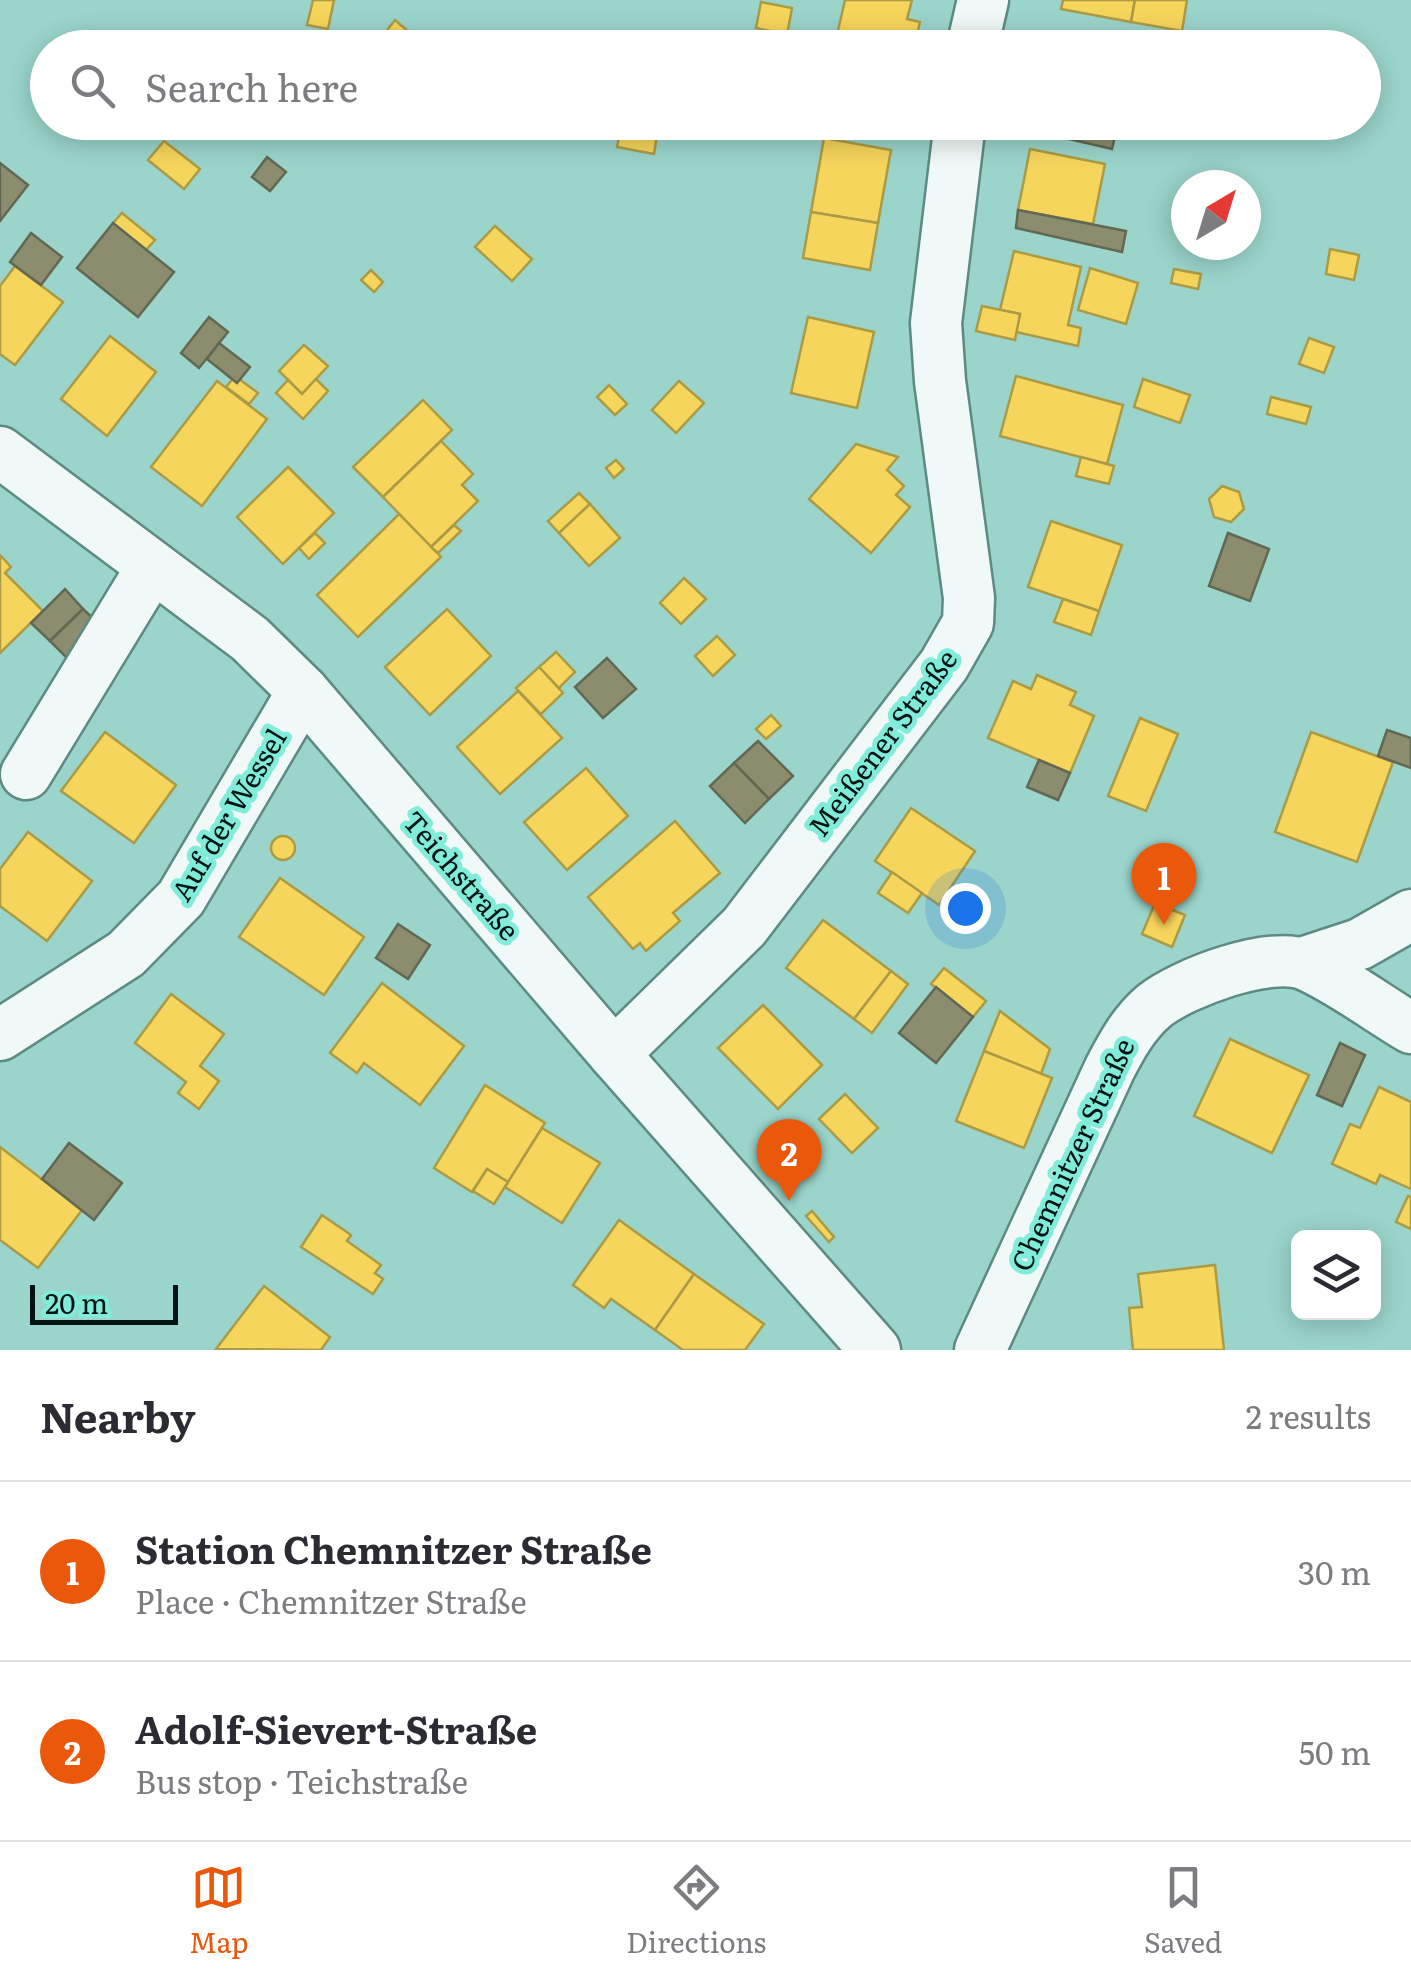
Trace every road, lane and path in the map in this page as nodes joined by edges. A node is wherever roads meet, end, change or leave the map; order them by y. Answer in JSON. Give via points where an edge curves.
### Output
{"nodes":[{"id":1,"x":983,"y":0,"type":"edge"},
{"id":2,"x":976,"y":30,"type":"edge"},
{"id":3,"x":958,"y":140,"type":"edge"},
{"id":4,"x":0,"y":452,"type":"edge"},
{"id":5,"x":152,"y":567,"type":"junction"},
{"id":6,"x":303,"y":692,"type":"junction"},
{"id":7,"x":26,"y":774,"type":"dead end"},
{"id":8,"x":1411,"y":915,"type":"edge"},
{"id":9,"x":1302,"y":964,"type":"junction"},
{"id":10,"x":1411,"y":1028,"type":"edge"},
{"id":11,"x":0,"y":1035,"type":"edge"},
{"id":12,"x":614,"y":1054,"type":"junction"},
{"id":13,"x":876,"y":1350,"type":"edge"},
{"id":14,"x":980,"y":1350,"type":"edge"}],
"edges":[{"from":1,"to":2,"type":"street"},
{"from":3,"to":12,"type":"street","name":"Meißener Straße","via":[[936,322],[968,623],[944,665],[744,927]]},
{"from":4,"to":5,"type":"street","name":"Teichstraße"},
{"from":5,"to":6,"type":"street","name":"Teichstraße","via":[[250,640]]},
{"from":5,"to":7,"type":"street"},
{"from":6,"to":11,"type":"street","name":"Auf der Wessel","via":[[181,898],[126,954]]},
{"from":6,"to":12,"type":"street","name":"Teichstraße"},
{"from":8,"to":9,"type":"street","name":"Chemnitzer Straße","via":[[1360,944]]},
{"from":9,"to":10,"type":"street"},
{"from":9,"to":14,"type":"street","name":"Chemnitzer Straße","via":[[1263,963],[1211,976],[1156,1005],[1131,1031]]},
{"from":12,"to":13,"type":"street","name":"Teichstraße"}]}
